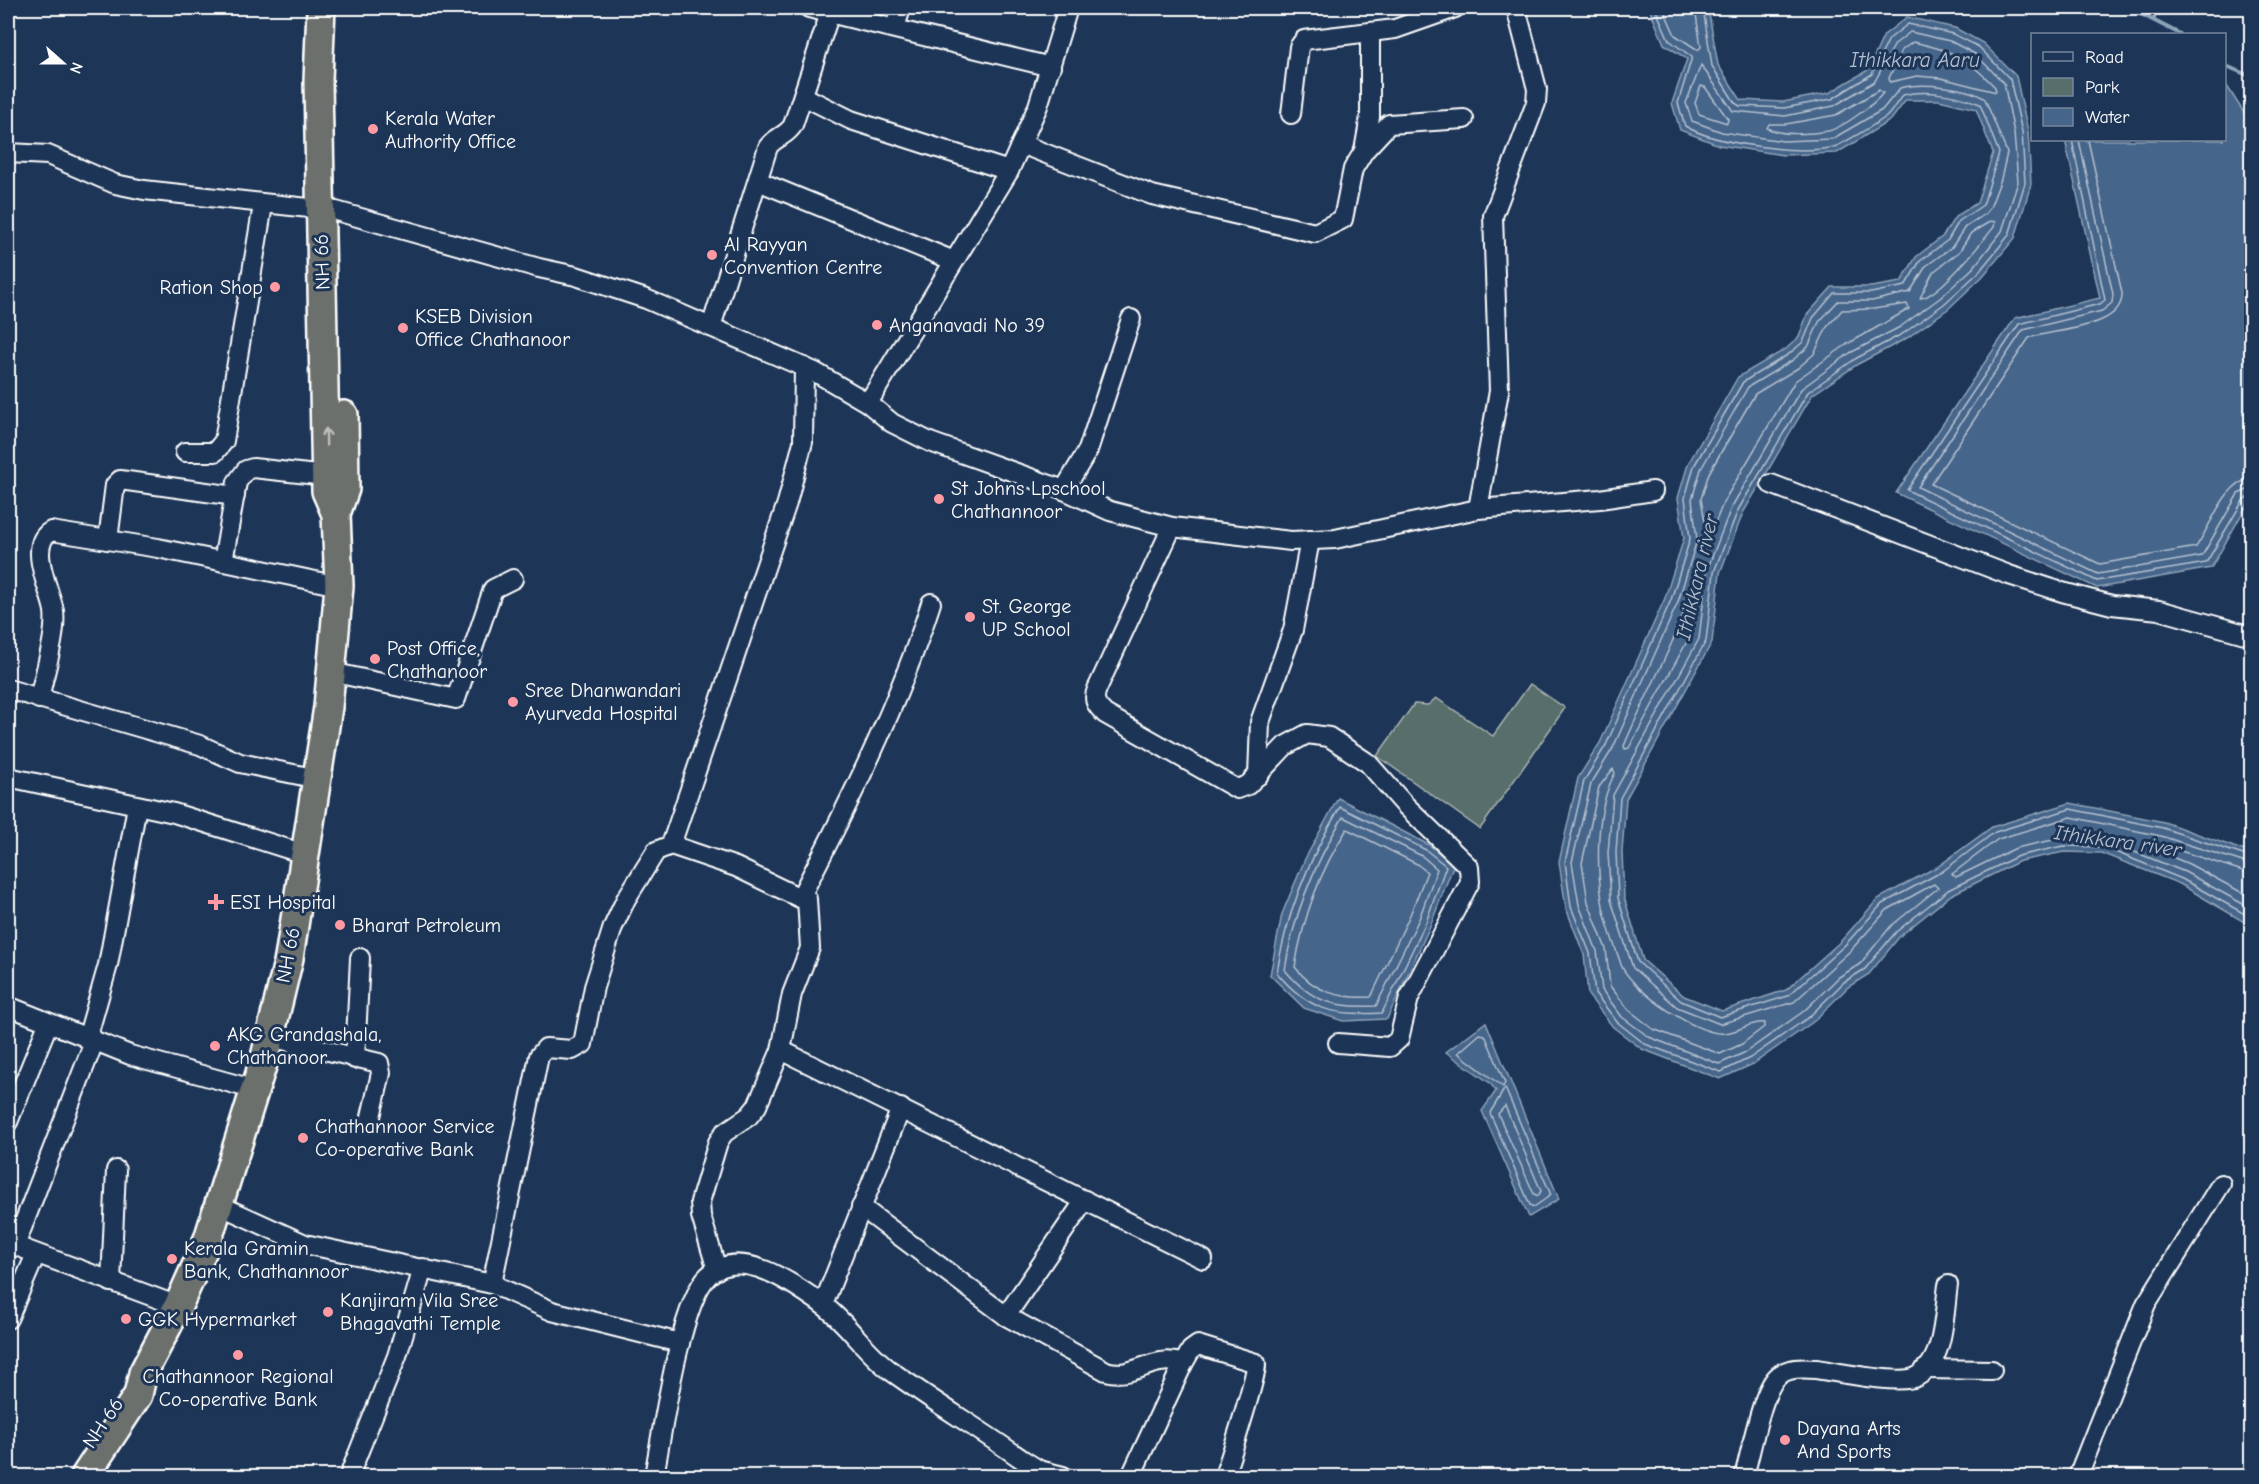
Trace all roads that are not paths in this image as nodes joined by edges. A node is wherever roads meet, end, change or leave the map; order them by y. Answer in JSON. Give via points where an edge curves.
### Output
{"nodes":[{"id":1,"x":321,"y":8,"type":"edge"},
{"id":2,"x":337,"y":8,"type":"edge"},
{"id":3,"x":809,"y":8,"type":"edge"},
{"id":4,"x":901,"y":8,"type":"edge"},
{"id":5,"x":1068,"y":8,"type":"edge"},
{"id":6,"x":1455,"y":8,"type":"edge"},
{"id":7,"x":1516,"y":8,"type":"edge"},
{"id":8,"x":830,"y":13,"type":"junction"},
{"id":9,"x":895,"y":28,"type":"junction"},
{"id":10,"x":1370,"y":33,"type":"junction"},
{"id":11,"x":1051,"y":66,"type":"junction"},
{"id":12,"x":803,"y":96,"type":"junction"},
{"id":13,"x":1291,"y":114,"type":"dead end"},
{"id":14,"x":1464,"y":119,"type":"dead end"},
{"id":15,"x":1021,"y":144,"type":"junction"},
{"id":16,"x":1364,"y":151,"type":"junction"},
{"id":17,"x":8,"y":153,"type":"edge"},
{"id":18,"x":1009,"y":171,"type":"junction"},
{"id":19,"x":758,"y":181,"type":"junction"},
{"id":20,"x":264,"y":205,"type":"junction"},
{"id":21,"x":328,"y":211,"type":"junction"},
{"id":22,"x":954,"y":261,"type":"junction"},
{"id":23,"x":1131,"y":319,"type":"dead end"},
{"id":24,"x":711,"y":327,"type":"junction"},
{"id":25,"x":804,"y":366,"type":"junction"},
{"id":26,"x":868,"y":403,"type":"junction"},
{"id":27,"x":185,"y":452,"type":"dead end"},
{"id":28,"x":326,"y":476,"type":"junction"},
{"id":29,"x":1771,"y":484,"type":"dead end"},
{"id":30,"x":1064,"y":490,"type":"junction"},
{"id":31,"x":1653,"y":491,"type":"dead end"},
{"id":32,"x":235,"y":496,"type":"junction"},
{"id":33,"x":1478,"y":509,"type":"junction"},
{"id":34,"x":336,"y":514,"type":"junction"},
{"id":35,"x":1172,"y":526,"type":"junction"},
{"id":36,"x":108,"y":540,"type":"junction"},
{"id":37,"x":1310,"y":540,"type":"junction"},
{"id":38,"x":223,"y":562,"type":"junction"},
{"id":39,"x":513,"y":579,"type":"dead end"},
{"id":40,"x":339,"y":586,"type":"junction"},
{"id":41,"x":931,"y":603,"type":"dead end"},
{"id":42,"x":2252,"y":636,"type":"edge"},
{"id":43,"x":331,"y":672,"type":"junction"},
{"id":44,"x":8,"y":689,"type":"edge"},
{"id":45,"x":39,"y":699,"type":"junction"},
{"id":46,"x":1258,"y":776,"type":"junction"},
{"id":47,"x":8,"y":777,"type":"edge"},
{"id":48,"x":318,"y":779,"type":"junction"},
{"id":49,"x":137,"y":806,"type":"junction"},
{"id":50,"x":671,"y":845,"type":"junction"},
{"id":51,"x":307,"y":855,"type":"junction"},
{"id":52,"x":800,"y":898,"type":"junction"},
{"id":53,"x":360,"y":958,"type":"dead end"},
{"id":54,"x":8,"y":1006,"type":"edge"},
{"id":55,"x":48,"y":1024,"type":"junction"},
{"id":56,"x":270,"y":1037,"type":"junction"},
{"id":57,"x":91,"y":1041,"type":"junction"},
{"id":58,"x":1338,"y":1043,"type":"dead end"},
{"id":59,"x":781,"y":1050,"type":"junction"},
{"id":60,"x":355,"y":1059,"type":"junction"},
{"id":61,"x":256,"y":1090,"type":"junction"},
{"id":62,"x":902,"y":1108,"type":"junction"},
{"id":63,"x":370,"y":1121,"type":"dead end"},
{"id":64,"x":8,"y":1122,"type":"edge"},
{"id":65,"x":116,"y":1170,"type":"dead end"},
{"id":66,"x":2222,"y":1184,"type":"dead end"},
{"id":67,"x":1085,"y":1200,"type":"junction"},
{"id":68,"x":219,"y":1205,"type":"junction"},
{"id":69,"x":861,"y":1207,"type":"junction"},
{"id":70,"x":11,"y":1245,"type":"edge"},
{"id":71,"x":36,"y":1254,"type":"junction"},
{"id":72,"x":1203,"y":1258,"type":"dead end"},
{"id":73,"x":423,"y":1268,"type":"junction"},
{"id":74,"x":717,"y":1270,"type":"junction"},
{"id":75,"x":111,"y":1282,"type":"junction"},
{"id":76,"x":492,"y":1284,"type":"junction"},
{"id":77,"x":1948,"y":1285,"type":"dead end"},
{"id":78,"x":823,"y":1305,"type":"junction"},
{"id":79,"x":178,"y":1306,"type":"junction"},
{"id":80,"x":1006,"y":1316,"type":"junction"},
{"id":81,"x":8,"y":1319,"type":"edge"},
{"id":82,"x":680,"y":1343,"type":"junction"},
{"id":83,"x":1183,"y":1364,"type":"junction"},
{"id":84,"x":1925,"y":1369,"type":"junction"},
{"id":85,"x":1992,"y":1370,"type":"dead end"},
{"id":86,"x":143,"y":1373,"type":"junction"},
{"id":87,"x":67,"y":1476,"type":"edge"},
{"id":88,"x":85,"y":1476,"type":"edge"},
{"id":89,"x":349,"y":1476,"type":"edge"},
{"id":90,"x":654,"y":1476,"type":"edge"},
{"id":91,"x":1063,"y":1476,"type":"edge"},
{"id":92,"x":1131,"y":1476,"type":"edge"},
{"id":93,"x":1224,"y":1476,"type":"edge"},
{"id":94,"x":1744,"y":1476,"type":"edge"},
{"id":95,"x":2078,"y":1476,"type":"edge"}],
"edges":[{"from":1,"to":21,"type":"highway","name":"NH 66","via":[[318,81]]},
{"from":2,"to":21,"type":"highway","name":"NH 66"},
{"from":3,"to":8,"type":"street"},
{"from":4,"to":9,"type":"street"},
{"from":5,"to":11,"type":"street"},
{"from":6,"to":10,"type":"street","via":[[1395,29]]},
{"from":7,"to":33,"type":"street","via":[[1537,89],[1536,104],[1493,216],[1499,391]]},
{"from":8,"to":9,"type":"street"},
{"from":8,"to":12,"type":"street"},
{"from":9,"to":11,"type":"street"},
{"from":10,"to":13,"type":"street","via":[[1307,39],[1301,43]]},
{"from":10,"to":16,"type":"street","via":[[1370,117]]},
{"from":11,"to":15,"type":"street"},
{"from":12,"to":18,"type":"street","via":[[851,120]]},
{"from":12,"to":19,"type":"street","via":[[790,130],[768,147]]},
{"from":14,"to":16,"type":"street","via":[[1389,124]]},
{"from":15,"to":16,"type":"street","via":[[1152,195],[1315,232],[1343,219],[1353,169]]},
{"from":15,"to":18,"type":"street"},
{"from":17,"to":20,"type":"street","via":[[48,155],[115,184],[144,190]]},
{"from":18,"to":22,"type":"street"},
{"from":19,"to":22,"type":"street"},
{"from":19,"to":24,"type":"street"},
{"from":20,"to":21,"type":"street"},
{"from":20,"to":27,"type":"street","via":[[224,441],[215,452]]},
{"from":21,"to":24,"type":"street","via":[[576,276],[646,299]]},
{"from":28,"to":21,"type":"highway","name":"NH 66","one_way":true},
{"from":21,"to":34,"type":"highway","name":"NH 66","via":[[345,483]]},
{"from":22,"to":26,"type":"street"},
{"from":23,"to":30,"type":"street","via":[[1088,450]]},
{"from":24,"to":25,"type":"street"},
{"from":25,"to":26,"type":"street"},
{"from":25,"to":50,"type":"street","via":[[802,448],[787,503]]},
{"from":26,"to":30,"type":"street","via":[[892,423],[930,442]]},
{"from":28,"to":32,"type":"street","via":[[249,469],[241,474]]},
{"from":28,"to":34,"type":"highway","name":"NH 66","via":[[326,491]]},
{"from":29,"to":42,"type":"street","via":[[2062,592],[2112,605],[2159,610]]},
{"from":30,"to":35,"type":"street","via":[[1110,511]]},
{"from":31,"to":33,"type":"street"},
{"from":32,"to":36,"type":"street","via":[[120,480],[115,485]]},
{"from":32,"to":38,"type":"street"},
{"from":33,"to":37,"type":"street","via":[[1382,530]]},
{"from":34,"to":40,"type":"highway","name":"NH 66"},
{"from":35,"to":37,"type":"street"},
{"from":35,"to":46,"type":"street","via":[[1095,700],[1105,714],[1231,787],[1242,789]]},
{"from":36,"to":38,"type":"street"},
{"from":36,"to":45,"type":"street","via":[[57,531],[44,538],[40,557],[54,625]]},
{"from":37,"to":46,"type":"street","via":[[1293,630],[1260,722]]},
{"from":38,"to":40,"type":"street"},
{"from":39,"to":43,"type":"street","via":[[493,589],[456,699]]},
{"from":40,"to":43,"type":"highway","name":"NH 66"},
{"from":41,"to":52,"type":"street","via":[[866,770]]},
{"from":43,"to":48,"type":"highway","name":"NH 66"},
{"from":44,"to":45,"type":"street"},
{"from":45,"to":48,"type":"street","via":[[190,742],[240,763]]},
{"from":46,"to":58,"type":"street","via":[[1285,746],[1300,737],[1329,737],[1368,763],[1404,804],[1470,867],[1470,882],[1409,998],[1400,1039],[1390,1047]]},
{"from":47,"to":49,"type":"street"},
{"from":48,"to":51,"type":"highway","name":"NH 66"},
{"from":49,"to":51,"type":"street","via":[[174,813]]},
{"from":49,"to":57,"type":"street"},
{"from":50,"to":52,"type":"street","via":[[736,867]]},
{"from":50,"to":76,"type":"street","via":[[656,851],[626,899],[594,987],[583,1044],[572,1050],[546,1048],[539,1056]]},
{"from":51,"to":56,"type":"highway","name":"NH 66"},
{"from":52,"to":59,"type":"street","via":[[807,899],[810,948],[792,994]]},
{"from":53,"to":60,"type":"street"},
{"from":54,"to":55,"type":"street"},
{"from":55,"to":57,"type":"street"},
{"from":55,"to":64,"type":"street"},
{"from":56,"to":60,"type":"street"},
{"from":56,"to":61,"type":"highway","name":"NH 66"},
{"from":57,"to":61,"type":"street"},
{"from":57,"to":70,"type":"street"},
{"from":59,"to":62,"type":"street"},
{"from":59,"to":74,"type":"street","via":[[757,1106],[724,1133],[713,1154],[700,1202]]},
{"from":60,"to":63,"type":"street","via":[[379,1063],[381,1067]]},
{"from":61,"to":68,"type":"highway","name":"NH 66"},
{"from":62,"to":67,"type":"street"},
{"from":62,"to":69,"type":"street"},
{"from":65,"to":75,"type":"street"},
{"from":66,"to":95,"type":"street","via":[[2146,1304]]},
{"from":67,"to":72,"type":"street"},
{"from":67,"to":80,"type":"street"},
{"from":68,"to":73,"type":"street","via":[[305,1244]]},
{"from":68,"to":79,"type":"highway","name":"NH 66"},
{"from":69,"to":78,"type":"street"},
{"from":69,"to":80,"type":"street"},
{"from":70,"to":71,"type":"street"},
{"from":71,"to":75,"type":"street"},
{"from":71,"to":81,"type":"street"},
{"from":73,"to":76,"type":"street"},
{"from":73,"to":89,"type":"street","via":[[397,1356]]},
{"from":74,"to":78,"type":"street","via":[[740,1264],[760,1267]]},
{"from":74,"to":82,"type":"street","via":[[705,1279],[696,1294]]},
{"from":75,"to":79,"type":"street"},
{"from":76,"to":82,"type":"street","via":[[552,1311]]},
{"from":77,"to":84,"type":"street","via":[[1941,1338]]},
{"from":78,"to":91,"type":"street","via":[[889,1370],[1039,1470]]},
{"from":79,"to":86,"type":"highway","name":"NH 66"},
{"from":80,"to":83,"type":"street","via":[[1114,1374],[1164,1360]]},
{"from":82,"to":90,"type":"street"},
{"from":83,"to":92,"type":"street"},
{"from":83,"to":93,"type":"street","via":[[1198,1345],[1258,1366]]},
{"from":84,"to":85,"type":"street"},
{"from":84,"to":94,"type":"street","via":[[1906,1379],[1803,1368],[1786,1370],[1768,1391]]},
{"from":86,"to":87,"type":"highway","name":"NH 66","via":[[127,1387]]},
{"from":86,"to":88,"type":"highway","name":"NH 66","via":[[138,1395]]}]}
